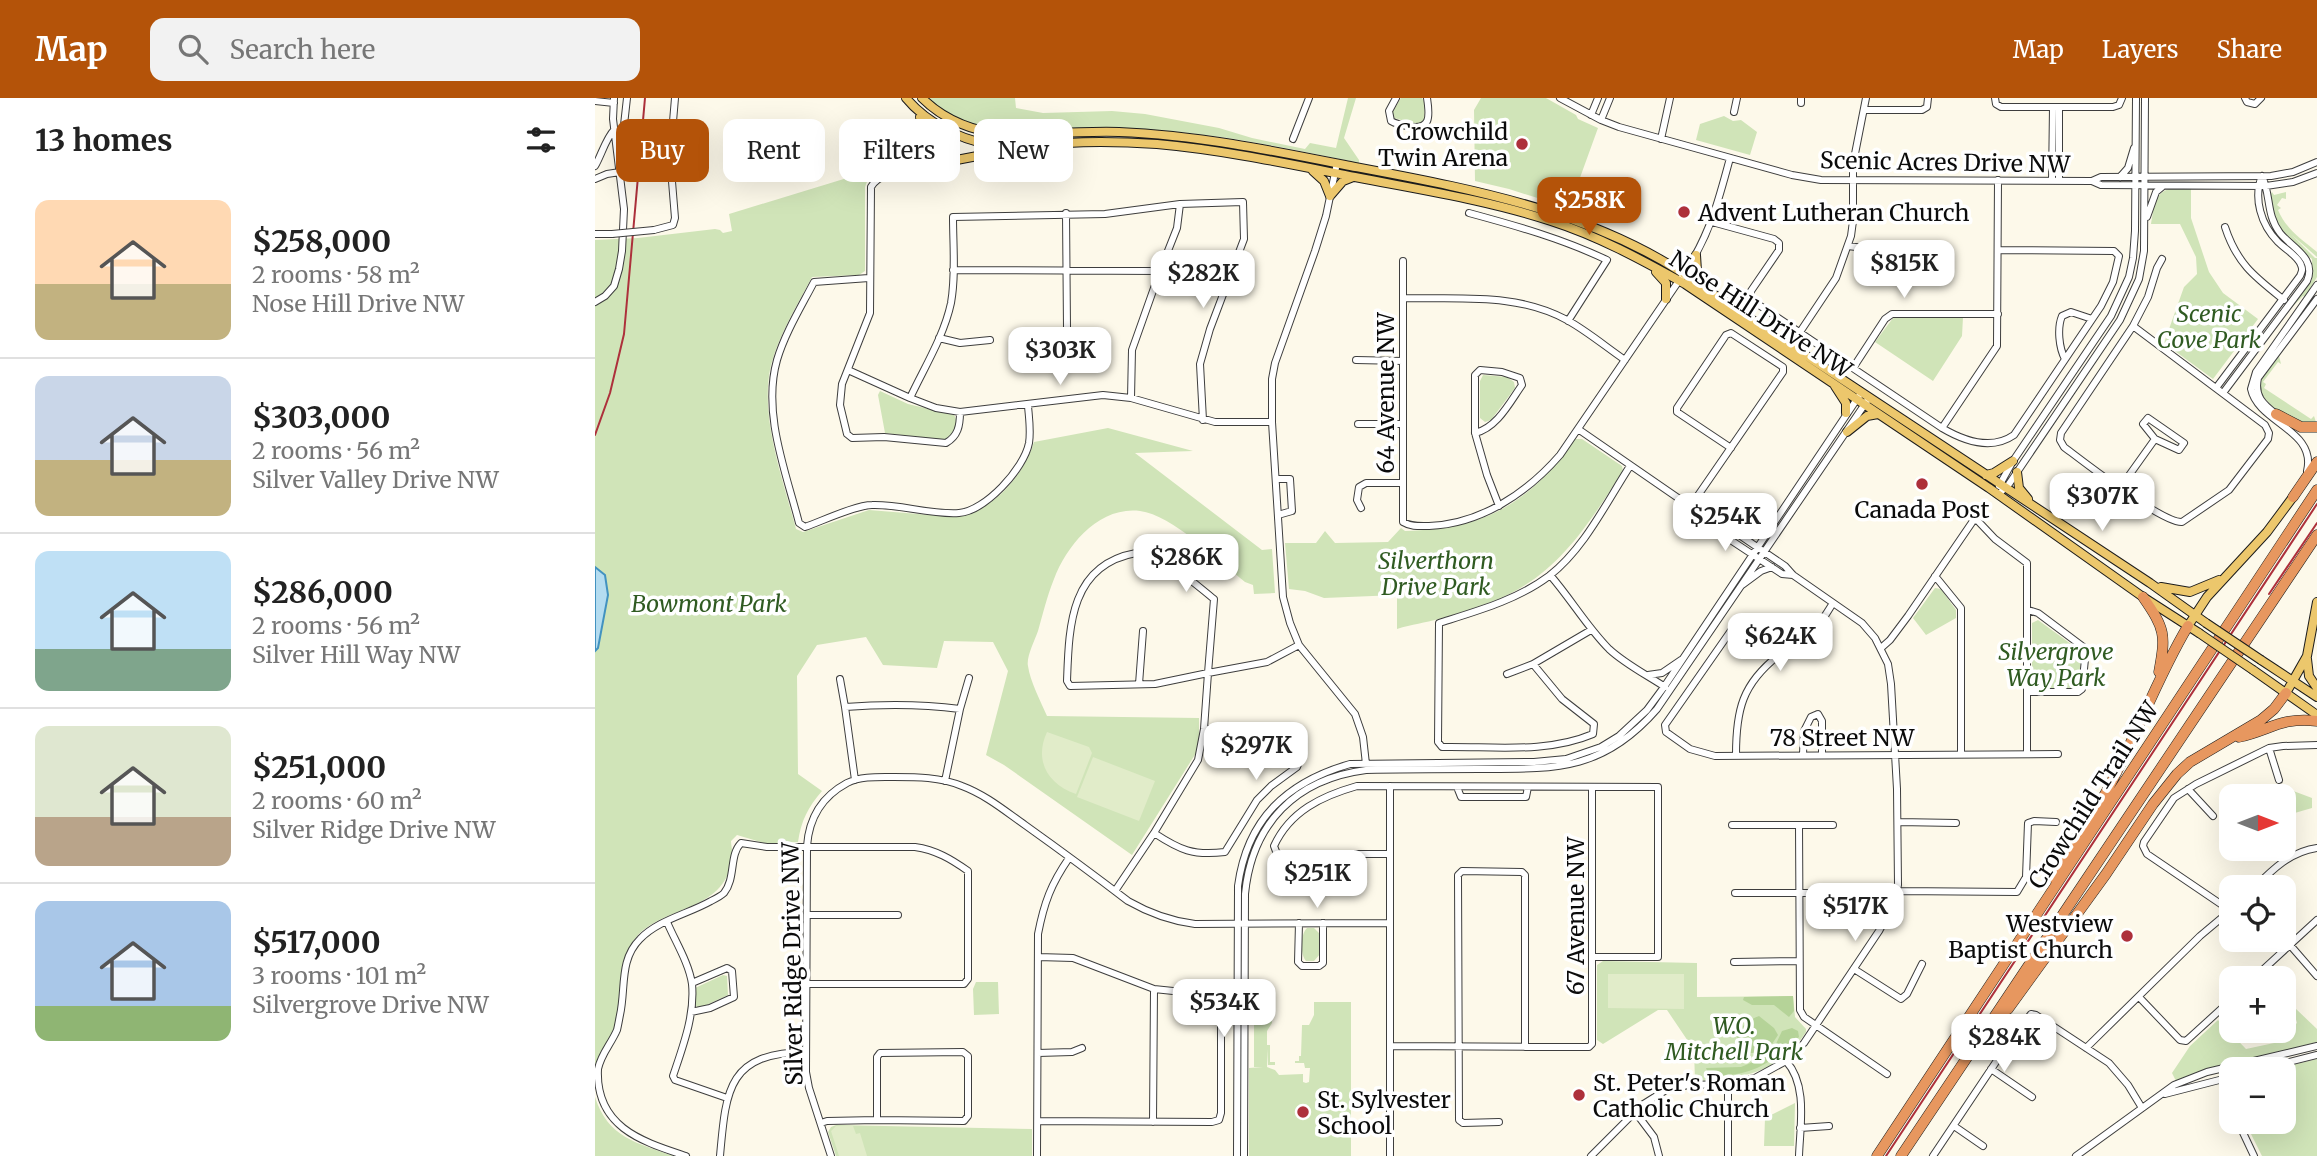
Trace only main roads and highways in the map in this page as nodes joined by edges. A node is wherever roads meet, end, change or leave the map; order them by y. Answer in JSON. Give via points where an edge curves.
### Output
{"nodes":[{"id":1,"x":906,"y":98,"type":"edge"},
{"id":2,"x":922,"y":98,"type":"edge"},
{"id":3,"x":913,"y":106,"type":"junction"},
{"id":4,"x":974,"y":140,"type":"edge"},
{"id":5,"x":1073,"y":143,"type":"edge"},
{"id":6,"x":974,"y":156,"type":"edge"},
{"id":7,"x":1310,"y":169,"type":"junction"},
{"id":8,"x":1353,"y":177,"type":"junction"},
{"id":9,"x":1696,"y":255,"type":"road end"},
{"id":10,"x":1643,"y":261,"type":"junction"},
{"id":11,"x":1682,"y":277,"type":"junction"},
{"id":12,"x":1710,"y":292,"type":"junction"},
{"id":13,"x":1666,"y":299,"type":"road end"},
{"id":14,"x":1833,"y":384,"type":"junction"},
{"id":15,"x":1863,"y":398,"type":"junction"},
{"id":16,"x":1846,"y":413,"type":"road end"},
{"id":17,"x":1878,"y":414,"type":"junction"},
{"id":18,"x":2276,"y":414,"type":"road end"},
{"id":19,"x":2317,"y":427,"type":"edge"},
{"id":20,"x":1847,"y":432,"type":"road end"},
{"id":21,"x":2013,"y":461,"type":"road end"},
{"id":22,"x":2317,"y":462,"type":"edge"},
{"id":23,"x":2017,"y":472,"type":"road end"},
{"id":24,"x":1986,"y":475,"type":"junction"},
{"id":25,"x":2001,"y":489,"type":"junction"},
{"id":26,"x":2317,"y":490,"type":"edge"},
{"id":27,"x":2293,"y":497,"type":"joint"},
{"id":28,"x":2037,"y":508,"type":"junction"},
{"id":29,"x":2317,"y":535,"type":"edge"},
{"id":30,"x":2227,"y":575,"type":"junction"},
{"id":31,"x":2150,"y":583,"type":"junction"},
{"id":32,"x":2143,"y":597,"type":"junction"},
{"id":33,"x":2317,"y":602,"type":"edge"},
{"id":34,"x":2196,"y":615,"type":"junction"},
{"id":35,"x":2188,"y":626,"type":"junction"},
{"id":36,"x":2307,"y":656,"type":"junction"},
{"id":37,"x":2158,"y":679,"type":"junction"},
{"id":38,"x":2294,"y":681,"type":"junction"},
{"id":39,"x":2317,"y":688,"type":"edge"},
{"id":40,"x":2286,"y":693,"type":"junction"},
{"id":41,"x":2317,"y":697,"type":"edge"},
{"id":42,"x":2317,"y":715,"type":"edge"},
{"id":43,"x":2317,"y":721,"type":"edge"},
{"id":44,"x":2231,"y":739,"type":"junction"},
{"id":45,"x":2055,"y":888,"type":"junction"},
{"id":46,"x":1994,"y":1016,"type":"junction"},
{"id":47,"x":1877,"y":1156,"type":"edge"},
{"id":48,"x":1902,"y":1156,"type":"edge"}],
"edges":[{"from":1,"to":3,"type":"main road","name":"Nose Hill Drive NW"},
{"from":2,"to":11,"type":"main road","name":"Nose Hill Drive NW","via":[[950,120],[990,134],[1087,132],[1218,141],[1506,198],[1642,248]]},
{"from":3,"to":4,"type":"main road","name":"Nose Hill Drive NW","via":[[947,130]]},
{"from":3,"to":6,"type":"main road","via":[[938,141],[934,156],[920,167]]},
{"from":5,"to":7,"type":"main road","name":"Nose Hill Drive NW","via":[[1157,144],[1236,153]]},
{"from":7,"to":8,"type":"main road","name":"Nose Hill Drive NW"},
{"from":7,"to":8,"type":"main road","via":[[1324,181],[1330,196]]},
{"from":8,"to":10,"type":"main road","name":"Nose Hill Drive NW","via":[[1501,206],[1587,234]]},
{"from":9,"to":12,"type":"main road","via":[[1697,271]]},
{"from":10,"to":11,"type":"main road","name":"Nose Hill Drive NW"},
{"from":10,"to":13,"type":"main road","via":[[1664,279]]},
{"from":11,"to":12,"type":"main road","name":"Nose Hill Drive NW"},
{"from":11,"to":14,"type":"main road","name":"Nose Hill Drive NW"},
{"from":12,"to":15,"type":"main road","name":"Nose Hill Drive NW"},
{"from":14,"to":15,"type":"main road","name":"Nose Hill Drive NW"},
{"from":14,"to":16,"type":"main road","via":[[1846,403]]},
{"from":15,"to":17,"type":"main road","name":"Nose Hill Drive NW"},
{"from":15,"to":24,"type":"main road","name":"Nose Hill Drive NW"},
{"from":17,"to":20,"type":"main road","via":[[1867,416]]},
{"from":17,"to":25,"type":"main road","name":"Nose Hill Drive NW"},
{"from":18,"to":19,"type":"highway","via":[[2301,427]]},
{"from":21,"to":24,"type":"main road"},
{"from":22,"to":27,"type":"highway"},
{"from":23,"to":28,"type":"main road","via":[[2019,488]]},
{"from":24,"to":25,"type":"main road","name":"Nose Hill Drive NW"},
{"from":25,"to":28,"type":"main road","name":"Nose Hill Drive NW"},
{"from":25,"to":32,"type":"main road","name":"Nose Hill Drive NW"},
{"from":26,"to":45,"type":"highway","name":"Crowchild Trail NW"},
{"from":27,"to":30,"type":"main road"},
{"from":28,"to":31,"type":"main road","name":"Nose Hill Drive NW"},
{"from":29,"to":46,"type":"highway","name":"Crowchild Trail NW"},
{"from":30,"to":31,"type":"main road","via":[[2190,592]]},
{"from":30,"to":34,"type":"main road"},
{"from":31,"to":34,"type":"main road","name":"Nose Hill Drive NW"},
{"from":32,"to":35,"type":"main road","name":"Nose Hill Drive NW"},
{"from":32,"to":37,"type":"highway","via":[[2162,629]]},
{"from":33,"to":36,"type":"main road"},
{"from":34,"to":35,"type":"main road"},
{"from":34,"to":38,"type":"main road","name":"Nose Hill Drive NW","bridge":true},
{"from":35,"to":37,"type":"highway"},
{"from":35,"to":40,"type":"main road","name":"Nose Hill Drive NW","bridge":true},
{"from":36,"to":38,"type":"main road"},
{"from":36,"to":39,"type":"main road","via":[[2308,673]]},
{"from":37,"to":45,"type":"highway","via":[[2108,788],[2060,866]]},
{"from":38,"to":40,"type":"main road"},
{"from":38,"to":41,"type":"main road","name":"Nose Hill Drive NW"},
{"from":40,"to":42,"type":"main road","name":"Nose Hill Drive NW"},
{"from":40,"to":44,"type":"highway","via":[[2274,709]]},
{"from":43,"to":44,"type":"highway","via":[[2281,722]]},
{"from":44,"to":46,"type":"highway","via":[[2177,774],[2008,1009]]},
{"from":45,"to":47,"type":"highway","name":"Crowchild Trail NW"},
{"from":46,"to":48,"type":"highway","name":"Crowchild Trail NW"}]}
